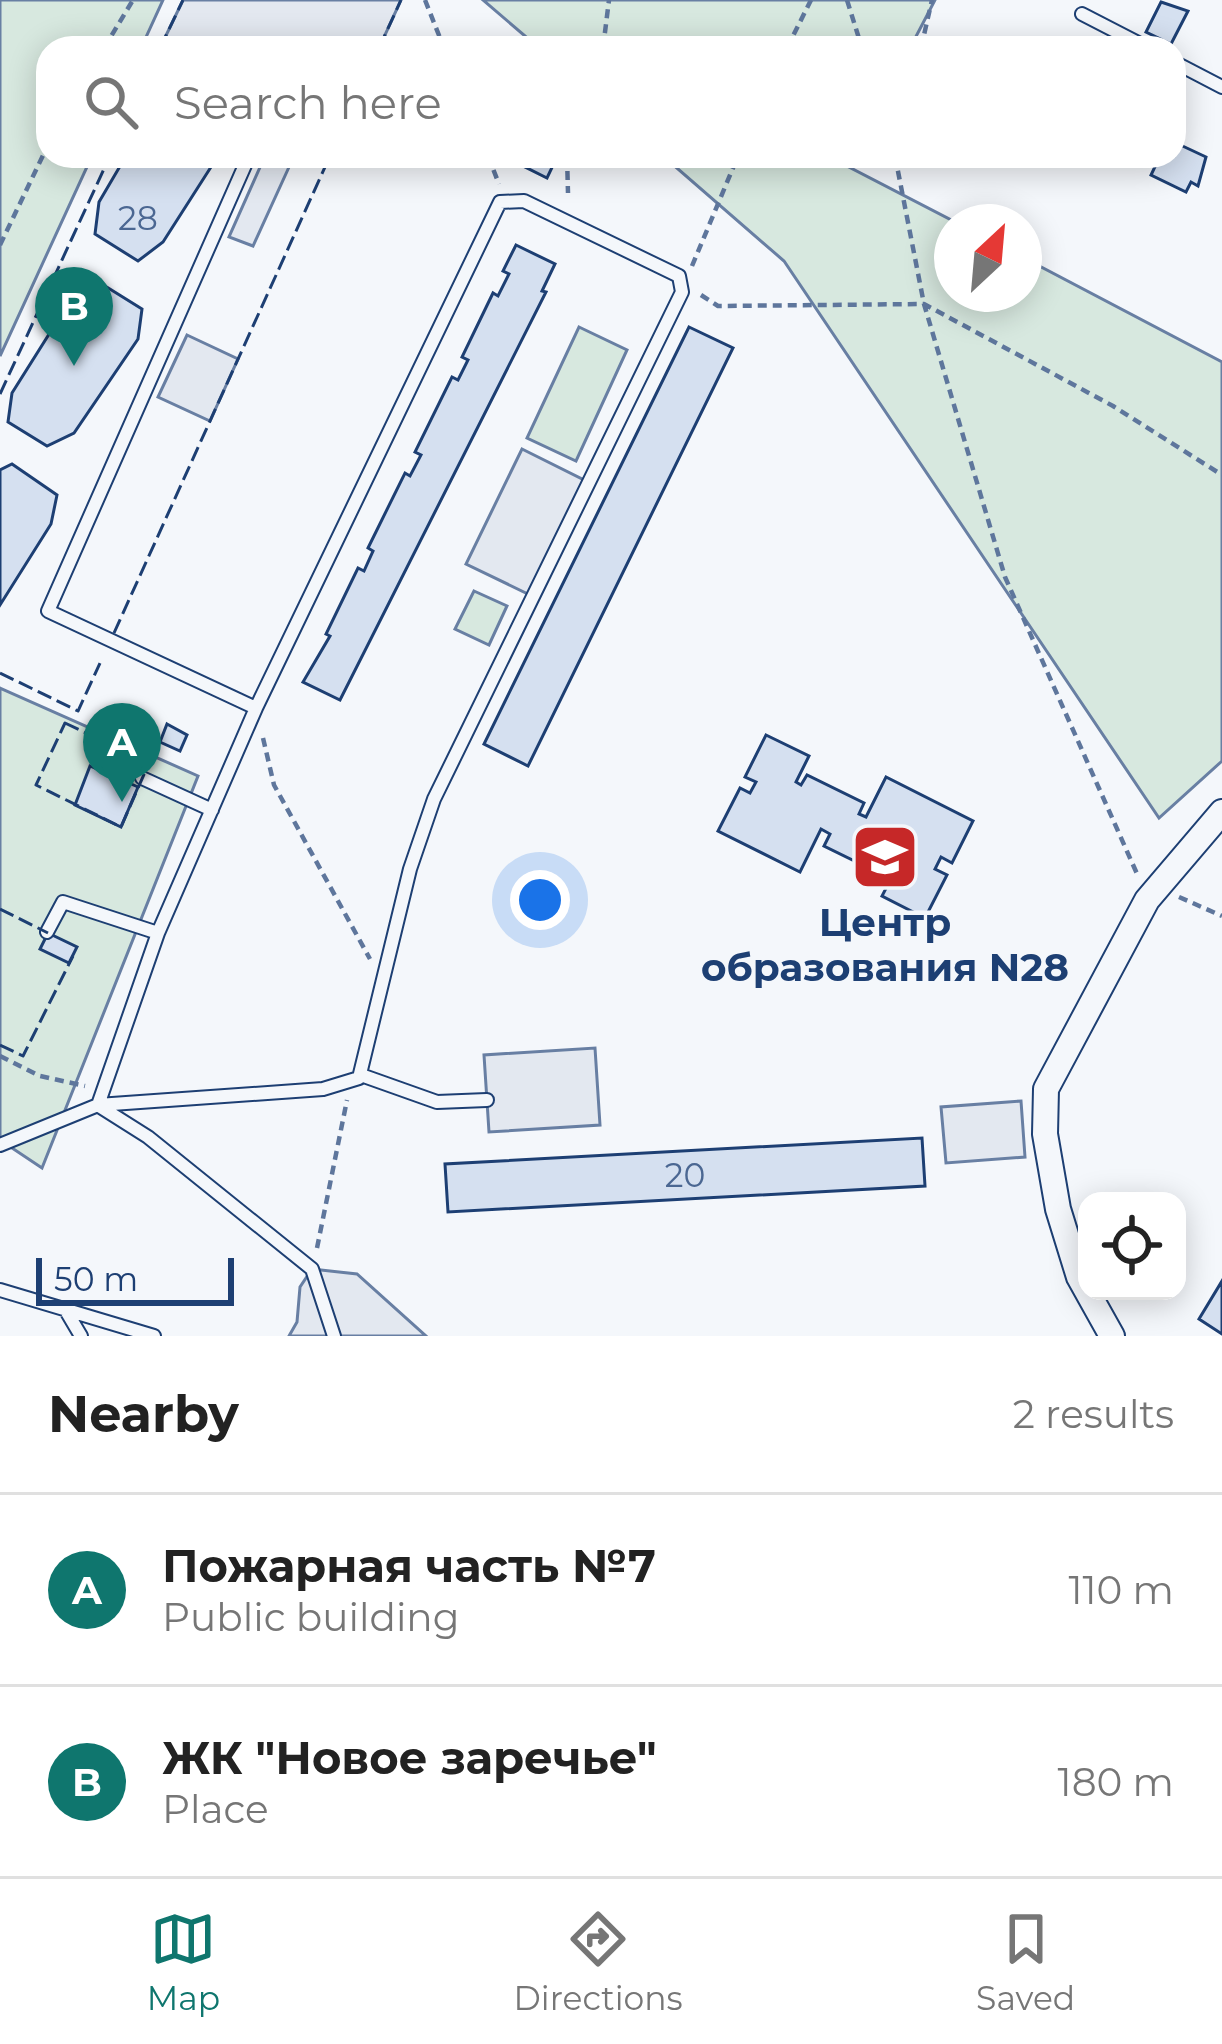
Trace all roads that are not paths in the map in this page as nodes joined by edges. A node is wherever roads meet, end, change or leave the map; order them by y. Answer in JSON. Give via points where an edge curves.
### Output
{"nodes":[{"id":1,"x":1082,"y":14,"type":"dead end"},
{"id":2,"x":1125,"y":36,"type":"edge"},
{"id":3,"x":1186,"y":68,"type":"edge"},
{"id":4,"x":1222,"y":87,"type":"edge"},
{"id":5,"x":249,"y":168,"type":"edge"},
{"id":6,"x":158,"y":359,"type":"junction"},
{"id":7,"x":172,"y":367,"type":"dead end"},
{"id":8,"x":256,"y":708,"type":"junction"},
{"id":9,"x":142,"y":778,"type":"dead end"},
{"id":10,"x":212,"y":810,"type":"junction"},
{"id":11,"x":1222,"y":812,"type":"edge"},
{"id":12,"x":47,"y":932,"type":"dead end"},
{"id":13,"x":158,"y":933,"type":"junction"},
{"id":14,"x":356,"y":1079,"type":"junction"},
{"id":15,"x":487,"y":1100,"type":"dead end"},
{"id":16,"x":98,"y":1105,"type":"junction"},
{"id":17,"x":0,"y":1145,"type":"edge"},
{"id":18,"x":0,"y":1290,"type":"edge"},
{"id":19,"x":64,"y":1308,"type":"junction"},
{"id":20,"x":81,"y":1336,"type":"edge"},
{"id":21,"x":154,"y":1336,"type":"edge"},
{"id":22,"x":334,"y":1336,"type":"edge"},
{"id":23,"x":1112,"y":1336,"type":"edge"}],
"edges":[{"from":1,"to":2,"type":"lane"},
{"from":3,"to":4,"type":"lane"},
{"from":5,"to":6,"type":"lane"},
{"from":6,"to":7,"type":"lane"},
{"from":6,"to":8,"type":"lane","via":[[48,610]]},
{"from":8,"to":10,"type":"lane"},
{"from":8,"to":14,"type":"lane","via":[[505,199],[676,275],[682,283],[434,799]]},
{"from":9,"to":10,"type":"lane"},
{"from":10,"to":13,"type":"lane"},
{"from":11,"to":23,"type":"street","via":[[1152,894],[1044,1104],[1063,1226]]},
{"from":12,"to":13,"type":"lane","via":[[65,902]]},
{"from":13,"to":16,"type":"lane"},
{"from":14,"to":15,"type":"lane","via":[[437,1102]]},
{"from":14,"to":16,"type":"lane"},
{"from":16,"to":17,"type":"lane"},
{"from":16,"to":22,"type":"lane","via":[[312,1269]]},
{"from":18,"to":19,"type":"lane"},
{"from":19,"to":20,"type":"lane"},
{"from":19,"to":21,"type":"lane"}]}
